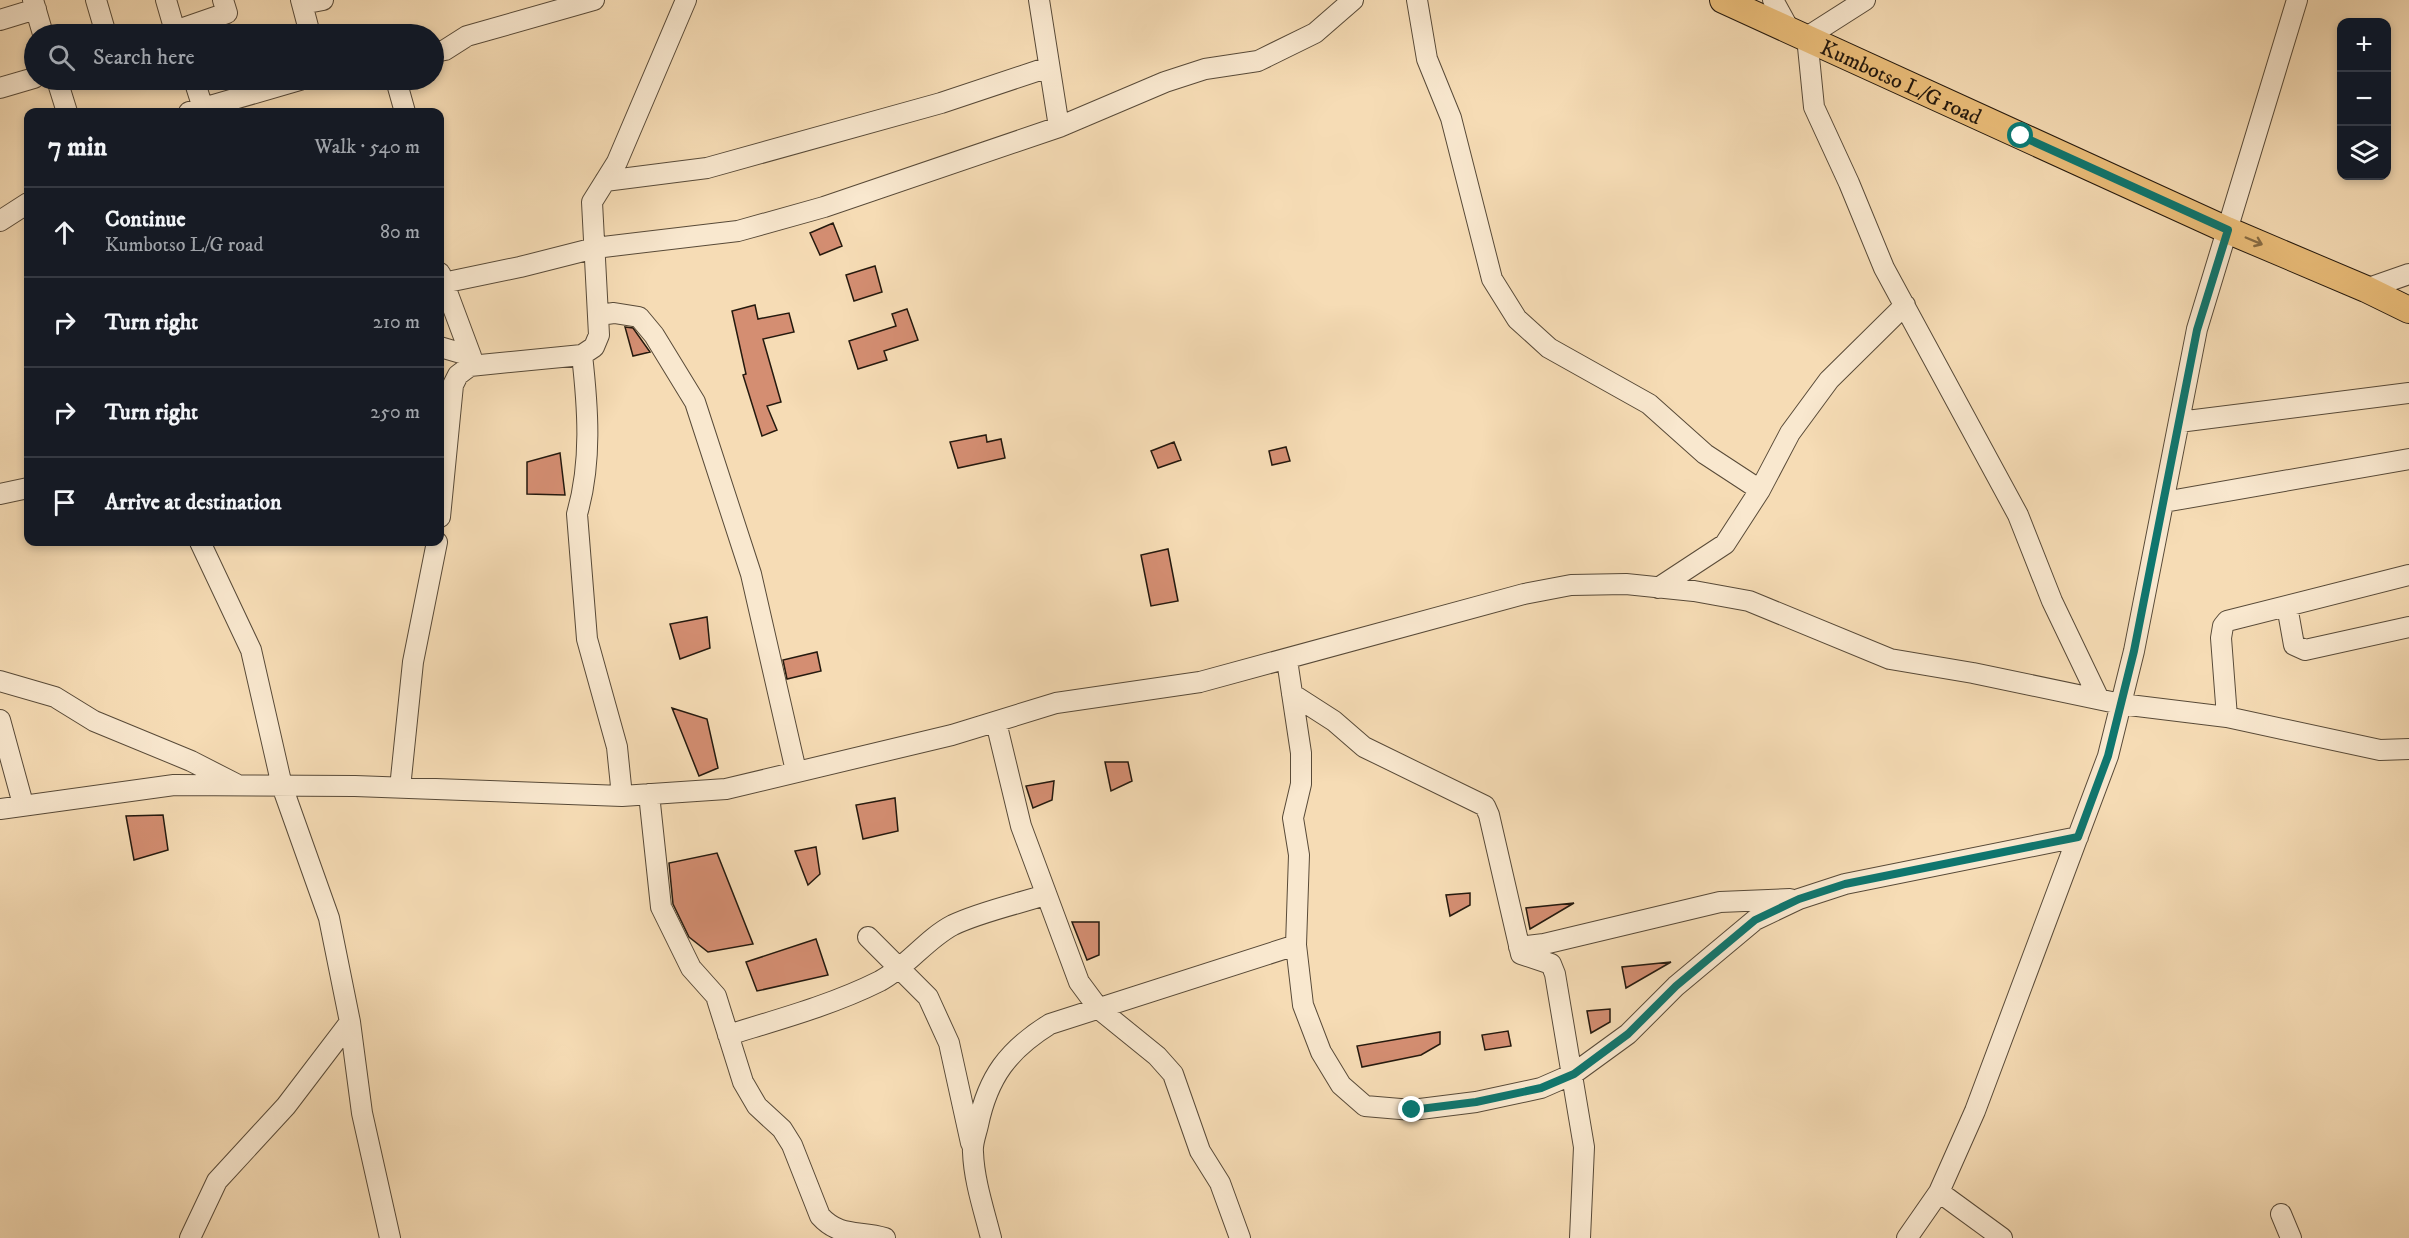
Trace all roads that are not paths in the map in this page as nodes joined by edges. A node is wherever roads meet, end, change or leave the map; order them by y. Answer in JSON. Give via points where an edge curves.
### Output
{"nodes":[{"id":1,"x":96,"y":0,"type":"edge"},
{"id":2,"x":166,"y":0,"type":"edge"},
{"id":3,"x":223,"y":0,"type":"edge"},
{"id":4,"x":323,"y":0,"type":"edge"},
{"id":5,"x":594,"y":0,"type":"edge"},
{"id":6,"x":686,"y":0,"type":"edge"},
{"id":7,"x":1039,"y":0,"type":"edge"},
{"id":8,"x":1353,"y":0,"type":"edge"},
{"id":9,"x":1417,"y":0,"type":"edge"},
{"id":10,"x":1723,"y":0,"type":"edge"},
{"id":11,"x":1773,"y":0,"type":"edge"},
{"id":12,"x":1865,"y":0,"type":"edge"},
{"id":13,"x":2297,"y":0,"type":"edge"},
{"id":14,"x":301,"y":2,"type":"edge"},
{"id":15,"x":35,"y":5,"type":"edge"},
{"id":16,"x":0,"y":20,"type":"edge"},
{"id":17,"x":40,"y":24,"type":"edge"},
{"id":18,"x":103,"y":24,"type":"edge"},
{"id":19,"x":173,"y":24,"type":"edge"},
{"id":20,"x":199,"y":24,"type":"edge"},
{"id":21,"x":307,"y":24,"type":"edge"},
{"id":22,"x":1798,"y":33,"type":"junction"},
{"id":23,"x":444,"y":50,"type":"edge"},
{"id":24,"x":1049,"y":67,"type":"junction"},
{"id":25,"x":24,"y":81,"type":"edge"},
{"id":26,"x":0,"y":88,"type":"edge"},
{"id":27,"x":60,"y":90,"type":"edge"},
{"id":28,"x":195,"y":90,"type":"edge"},
{"id":29,"x":265,"y":90,"type":"edge"},
{"id":30,"x":399,"y":90,"type":"edge"},
{"id":31,"x":66,"y":108,"type":"edge"},
{"id":32,"x":196,"y":108,"type":"edge"},
{"id":33,"x":203,"y":108,"type":"edge"},
{"id":34,"x":404,"y":108,"type":"edge"},
{"id":35,"x":1059,"y":127,"type":"junction"},
{"id":36,"x":605,"y":181,"type":"junction"},
{"id":37,"x":24,"y":206,"type":"edge"},
{"id":38,"x":0,"y":221,"type":"edge"},
{"id":39,"x":2228,"y":230,"type":"junction"},
{"id":40,"x":595,"y":248,"type":"junction"},
{"id":41,"x":2409,"y":274,"type":"edge"},
{"id":42,"x":444,"y":277,"type":"edge"},
{"id":43,"x":444,"y":285,"type":"edge"},
{"id":44,"x":2367,"y":289,"type":"junction"},
{"id":45,"x":1905,"y":305,"type":"junction"},
{"id":46,"x":2409,"y":310,"type":"edge"},
{"id":47,"x":599,"y":315,"type":"junction"},
{"id":48,"x":444,"y":349,"type":"edge"},
{"id":49,"x":582,"y":356,"type":"junction"},
{"id":50,"x":471,"y":361,"type":"junction"},
{"id":51,"x":2409,"y":393,"type":"edge"},
{"id":52,"x":2179,"y":422,"type":"junction"},
{"id":53,"x":2409,"y":459,"type":"edge"},
{"id":54,"x":444,"y":476,"type":"edge"},
{"id":55,"x":24,"y":489,"type":"edge"},
{"id":56,"x":1760,"y":490,"type":"junction"},
{"id":57,"x":0,"y":494,"type":"edge"},
{"id":58,"x":2163,"y":502,"type":"junction"},
{"id":59,"x":202,"y":546,"type":"edge"},
{"id":60,"x":436,"y":546,"type":"edge"},
{"id":61,"x":2409,"y":575,"type":"edge"},
{"id":62,"x":1659,"y":588,"type":"junction"},
{"id":63,"x":2287,"y":606,"type":"junction"},
{"id":64,"x":2409,"y":627,"type":"edge"},
{"id":65,"x":1287,"y":660,"type":"junction"},
{"id":66,"x":0,"y":681,"type":"edge"},
{"id":67,"x":1292,"y":694,"type":"junction"},
{"id":68,"x":2099,"y":699,"type":"junction"},
{"id":69,"x":2121,"y":704,"type":"junction"},
{"id":70,"x":2227,"y":717,"type":"junction"},
{"id":71,"x":0,"y":720,"type":"edge"},
{"id":72,"x":996,"y":722,"type":"junction"},
{"id":73,"x":2409,"y":749,"type":"edge"},
{"id":74,"x":796,"y":771,"type":"junction"},
{"id":75,"x":239,"y":786,"type":"junction"},
{"id":76,"x":282,"y":786,"type":"junction"},
{"id":77,"x":400,"y":788,"type":"junction"},
{"id":78,"x":649,"y":794,"type":"junction"},
{"id":79,"x":622,"y":796,"type":"junction"},
{"id":80,"x":23,"y":804,"type":"junction"},
{"id":81,"x":0,"y":809,"type":"edge"},
{"id":82,"x":2078,"y":837,"type":"junction"},
{"id":83,"x":1045,"y":895,"type":"junction"},
{"id":84,"x":1799,"y":899,"type":"junction"},
{"id":85,"x":868,"y":938,"type":"dead end"},
{"id":86,"x":1296,"y":945,"type":"junction"},
{"id":87,"x":1519,"y":946,"type":"junction"},
{"id":88,"x":902,"y":968,"type":"junction"},
{"id":89,"x":1099,"y":1009,"type":"junction"},
{"id":90,"x":350,"y":1022,"type":"junction"},
{"id":91,"x":728,"y":1035,"type":"junction"},
{"id":92,"x":1574,"y":1074,"type":"junction"},
{"id":93,"x":973,"y":1151,"type":"junction"},
{"id":94,"x":1939,"y":1192,"type":"junction"},
{"id":95,"x":2280,"y":1214,"type":"dead end"},
{"id":96,"x":831,"y":1235,"type":"edge"},
{"id":97,"x":190,"y":1238,"type":"edge"},
{"id":98,"x":390,"y":1238,"type":"edge"},
{"id":99,"x":885,"y":1238,"type":"edge"},
{"id":100,"x":991,"y":1238,"type":"edge"},
{"id":101,"x":1240,"y":1238,"type":"edge"},
{"id":102,"x":1580,"y":1238,"type":"edge"},
{"id":103,"x":1907,"y":1238,"type":"edge"},
{"id":104,"x":2002,"y":1238,"type":"edge"},
{"id":105,"x":2291,"y":1238,"type":"edge"}],
"edges":[{"from":1,"to":18,"type":"street"},
{"from":2,"to":19,"type":"street"},
{"from":3,"to":20,"type":"street","via":[[227,13]]},
{"from":4,"to":14,"type":"street"},
{"from":5,"to":23,"type":"street","via":[[468,36]]},
{"from":6,"to":36,"type":"street","via":[[617,162]]},
{"from":7,"to":24,"type":"street"},
{"from":8,"to":35,"type":"street","via":[[1315,33],[1269,57],[1205,69],[1165,82]]},
{"from":9,"to":56,"type":"street","via":[[1427,59],[1451,118],[1492,279],[1517,319],[1548,348],[1649,404],[1705,454]]},
{"from":10,"to":22,"type":"main road","name":"Kumbotso L/G road"},
{"from":11,"to":22,"type":"street"},
{"from":12,"to":22,"type":"street"},
{"from":13,"to":39,"type":"street"},
{"from":14,"to":21,"type":"street"},
{"from":15,"to":16,"type":"street"},
{"from":15,"to":17,"type":"street"},
{"from":22,"to":39,"type":"main road","name":"Kumbotso L/G road"},
{"from":22,"to":45,"type":"street","via":[[1814,107],[1884,268]]},
{"from":24,"to":35,"type":"street"},
{"from":24,"to":36,"type":"street","via":[[941,103],[707,168]]},
{"from":25,"to":26,"type":"street"},
{"from":27,"to":31,"type":"street"},
{"from":28,"to":32,"type":"street"},
{"from":29,"to":33,"type":"street"},
{"from":30,"to":34,"type":"street"},
{"from":35,"to":40,"type":"street","via":[[824,207],[738,231]]},
{"from":36,"to":40,"type":"street","via":[[592,202]]},
{"from":37,"to":38,"type":"street"},
{"from":39,"to":44,"type":"main road","name":"Kumbotso L/G road","one_way":true},
{"from":39,"to":52,"type":"street","via":[[2197,330]]},
{"from":40,"to":42,"type":"street","via":[[520,267]]},
{"from":40,"to":47,"type":"street"},
{"from":41,"to":44,"type":"street"},
{"from":43,"to":50,"type":"street"},
{"from":44,"to":46,"type":"main road","name":"Kumbotso L/G road"},
{"from":45,"to":56,"type":"street","via":[[1828,380],[1790,433]]},
{"from":45,"to":68,"type":"street","via":[[2018,515],[2052,600]]},
{"from":47,"to":49,"type":"street","via":[[594,347]]},
{"from":47,"to":74,"type":"street","via":[[639,317],[695,402],[751,574]]},
{"from":48,"to":50,"type":"street"},
{"from":49,"to":50,"type":"street"},
{"from":49,"to":79,"type":"street","via":[[589,417],[578,514],[587,639],[617,747]]},
{"from":50,"to":54,"type":"street","via":[[453,385]]},
{"from":51,"to":52,"type":"street"},
{"from":52,"to":58,"type":"street"},
{"from":53,"to":58,"type":"street"},
{"from":55,"to":57,"type":"street"},
{"from":56,"to":62,"type":"street","via":[[1725,544]]},
{"from":58,"to":69,"type":"street"},
{"from":59,"to":76,"type":"street","via":[[251,651]]},
{"from":60,"to":77,"type":"street","via":[[414,662]]},
{"from":61,"to":63,"type":"street"},
{"from":62,"to":65,"type":"street","via":[[1626,584],[1559,587]]},
{"from":62,"to":68,"type":"street","via":[[1749,602],[1890,659]]},
{"from":63,"to":64,"type":"street","via":[[2294,645],[2306,650]]},
{"from":63,"to":70,"type":"street","via":[[2228,621],[2223,626]]},
{"from":65,"to":67,"type":"street"},
{"from":65,"to":72,"type":"street","via":[[1200,682],[1056,703]]},
{"from":66,"to":75,"type":"street","via":[[55,697],[93,721],[191,761]]},
{"from":67,"to":86,"type":"street","via":[[1301,753],[1301,784],[1293,818],[1299,855]]},
{"from":67,"to":87,"type":"street","via":[[1334,721],[1364,747],[1485,806]]},
{"from":68,"to":69,"type":"street"},
{"from":69,"to":70,"type":"street"},
{"from":69,"to":82,"type":"street","via":[[2108,756]]},
{"from":70,"to":73,"type":"street","via":[[2380,750]]},
{"from":71,"to":80,"type":"street"},
{"from":72,"to":74,"type":"street"},
{"from":72,"to":83,"type":"street","via":[[1021,826]]},
{"from":74,"to":78,"type":"street","via":[[726,789]]},
{"from":75,"to":76,"type":"street"},
{"from":75,"to":80,"type":"street","via":[[174,785]]},
{"from":76,"to":77,"type":"street"},
{"from":76,"to":90,"type":"street","via":[[329,918]]},
{"from":77,"to":79,"type":"street"},
{"from":78,"to":79,"type":"street"},
{"from":78,"to":91,"type":"street","via":[[661,907],[691,968],[716,996]]},
{"from":80,"to":81,"type":"street"},
{"from":82,"to":84,"type":"street","via":[[1845,884]]},
{"from":82,"to":94,"type":"street","via":[[1975,1111]]},
{"from":83,"to":88,"type":"street","via":[[954,925]]},
{"from":83,"to":89,"type":"street","via":[[1079,982]]},
{"from":84,"to":87,"type":"street","via":[[1720,902],[1544,944]]},
{"from":84,"to":92,"type":"street","via":[[1755,920],[1676,986],[1628,1034]]},
{"from":85,"to":88,"type":"street"},
{"from":86,"to":89,"type":"street"},
{"from":86,"to":92,"type":"street","via":[[1303,1005],[1321,1052],[1341,1085],[1365,1106],[1412,1110],[1476,1102],[1541,1088]]},
{"from":87,"to":92,"type":"street","via":[[1524,958],[1551,964]]},
{"from":88,"to":91,"type":"street","via":[[818,1008]]},
{"from":88,"to":93,"type":"street","via":[[928,997],[949,1043]]},
{"from":89,"to":93,"type":"street","via":[[1050,1024],[1008,1056],[996,1072],[980,1114]]},
{"from":89,"to":101,"type":"street","via":[[1173,1074],[1200,1151],[1220,1184]]},
{"from":90,"to":97,"type":"street","via":[[286,1106],[217,1180]]},
{"from":90,"to":98,"type":"street","via":[[362,1113]]},
{"from":91,"to":96,"type":"street","via":[[748,1090],[792,1146]]},
{"from":92,"to":102,"type":"street","via":[[1584,1147]]},
{"from":93,"to":100,"type":"street"},
{"from":94,"to":103,"type":"street"},
{"from":94,"to":104,"type":"street"},
{"from":95,"to":105,"type":"street"},
{"from":96,"to":99,"type":"street"}]}
